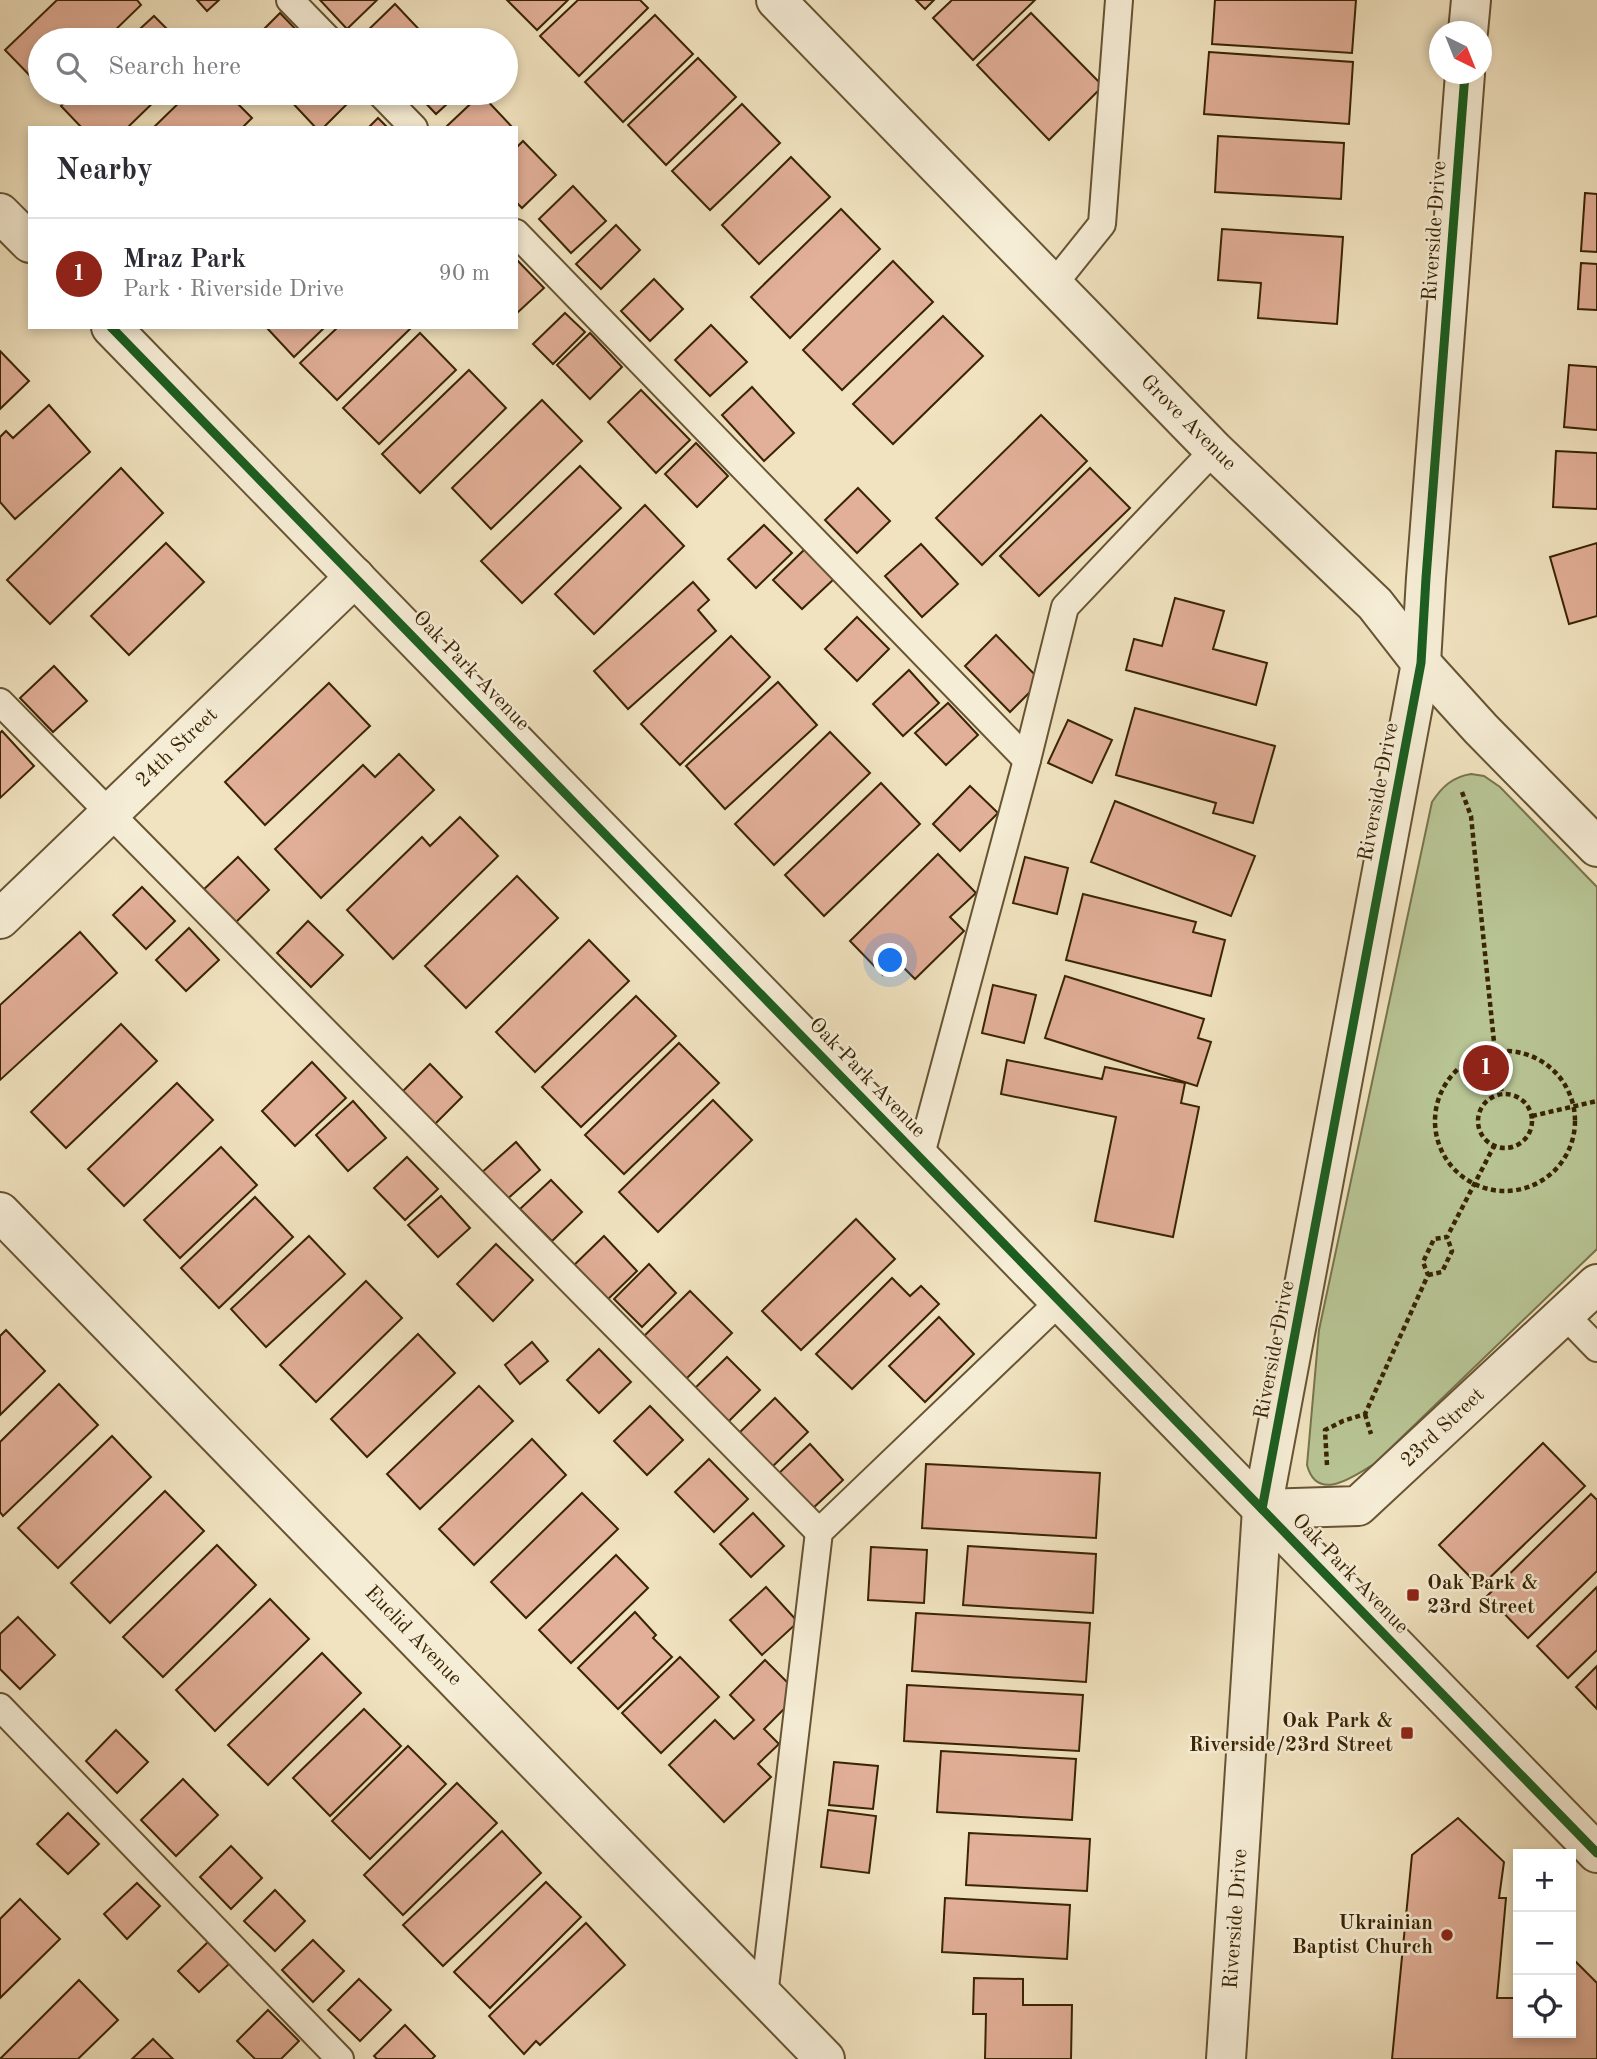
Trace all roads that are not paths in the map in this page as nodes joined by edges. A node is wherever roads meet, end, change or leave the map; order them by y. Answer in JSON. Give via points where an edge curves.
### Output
{"nodes":[{"id":1,"x":290,"y":0,"type":"edge"},
{"id":2,"x":776,"y":0,"type":"edge"},
{"id":3,"x":1119,"y":0,"type":"edge"},
{"id":4,"x":1471,"y":0,"type":"edge"},
{"id":5,"x":1469,"y":21,"type":"edge"},
{"id":6,"x":317,"y":28,"type":"edge"},
{"id":7,"x":1464,"y":84,"type":"edge"},
{"id":8,"x":392,"y":105,"type":"edge"},
{"id":9,"x":412,"y":126,"type":"edge"},
{"id":10,"x":0,"y":213,"type":"edge"},
{"id":11,"x":518,"y":235,"type":"edge"},
{"id":12,"x":28,"y":241,"type":"edge"},
{"id":13,"x":1053,"y":285,"type":"junction"},
{"id":14,"x":113,"y":329,"type":"edge"},
{"id":15,"x":1214,"y":450,"type":"junction"},
{"id":16,"x":355,"y":577,"type":"junction"},
{"id":17,"x":1421,"y":663,"type":"junction"},
{"id":18,"x":0,"y":702,"type":"edge"},
{"id":19,"x":1027,"y":760,"type":"junction"},
{"id":20,"x":109,"y":814,"type":"junction"},
{"id":21,"x":1597,"y":847,"type":"edge"},
{"id":22,"x":0,"y":919,"type":"edge"},
{"id":23,"x":920,"y":1157,"type":"junction"},
{"id":24,"x":0,"y":1212,"type":"edge"},
{"id":25,"x":1597,"y":1284,"type":"edge"},
{"id":26,"x":1060,"y":1301,"type":"junction"},
{"id":27,"x":1564,"y":1314,"type":"junction"},
{"id":28,"x":1597,"y":1348,"type":"edge"},
{"id":29,"x":1262,"y":1509,"type":"junction"},
{"id":30,"x":819,"y":1532,"type":"junction"},
{"id":31,"x":0,"y":1707,"type":"edge"},
{"id":32,"x":1597,"y":1853,"type":"edge"},
{"id":33,"x":764,"y":1996,"type":"junction"},
{"id":34,"x":810,"y":2054,"type":"edge"},
{"id":35,"x":340,"y":2059,"type":"edge"},
{"id":36,"x":1226,"y":2059,"type":"edge"}],
"edges":[{"from":1,"to":6,"type":"lane"},
{"from":2,"to":13,"type":"street","name":"Grove Avenue"},
{"from":3,"to":13,"type":"lane","via":[[1102,224]]},
{"from":4,"to":5,"type":"street"},
{"from":7,"to":17,"type":"street","name":"Riverside Drive"},
{"from":8,"to":9,"type":"lane"},
{"from":10,"to":12,"type":"street"},
{"from":11,"to":19,"type":"lane"},
{"from":13,"to":15,"type":"street","name":"Grove Avenue"},
{"from":14,"to":16,"type":"street","name":"Oak Park Avenue"},
{"from":15,"to":17,"type":"street","name":"Grove Avenue","via":[[1375,604]]},
{"from":15,"to":19,"type":"lane","via":[[1065,607]]},
{"from":16,"to":20,"type":"street","name":"24th Street"},
{"from":16,"to":23,"type":"street","name":"Oak Park Avenue"},
{"from":17,"to":21,"type":"street","name":"Grove Avenue"},
{"from":17,"to":29,"type":"street","name":"Riverside Drive"},
{"from":18,"to":20,"type":"lane"},
{"from":19,"to":23,"type":"lane"},
{"from":20,"to":22,"type":"street","name":"24th Street"},
{"from":20,"to":30,"type":"lane"},
{"from":23,"to":26,"type":"street","name":"Oak Park Avenue"},
{"from":24,"to":33,"type":"street","name":"Euclid Avenue"},
{"from":25,"to":27,"type":"street","name":"23rd Street"},
{"from":26,"to":29,"type":"street","name":"Oak Park Avenue"},
{"from":26,"to":30,"type":"lane"},
{"from":27,"to":28,"type":"lane"},
{"from":27,"to":29,"type":"street","name":"23rd Street","via":[[1358,1506]]},
{"from":29,"to":32,"type":"street","name":"Oak Park Avenue"},
{"from":29,"to":36,"type":"street","name":"Riverside Drive"},
{"from":30,"to":33,"type":"lane"},
{"from":31,"to":35,"type":"lane"},
{"from":33,"to":34,"type":"street","name":"Euclid Avenue"}]}
